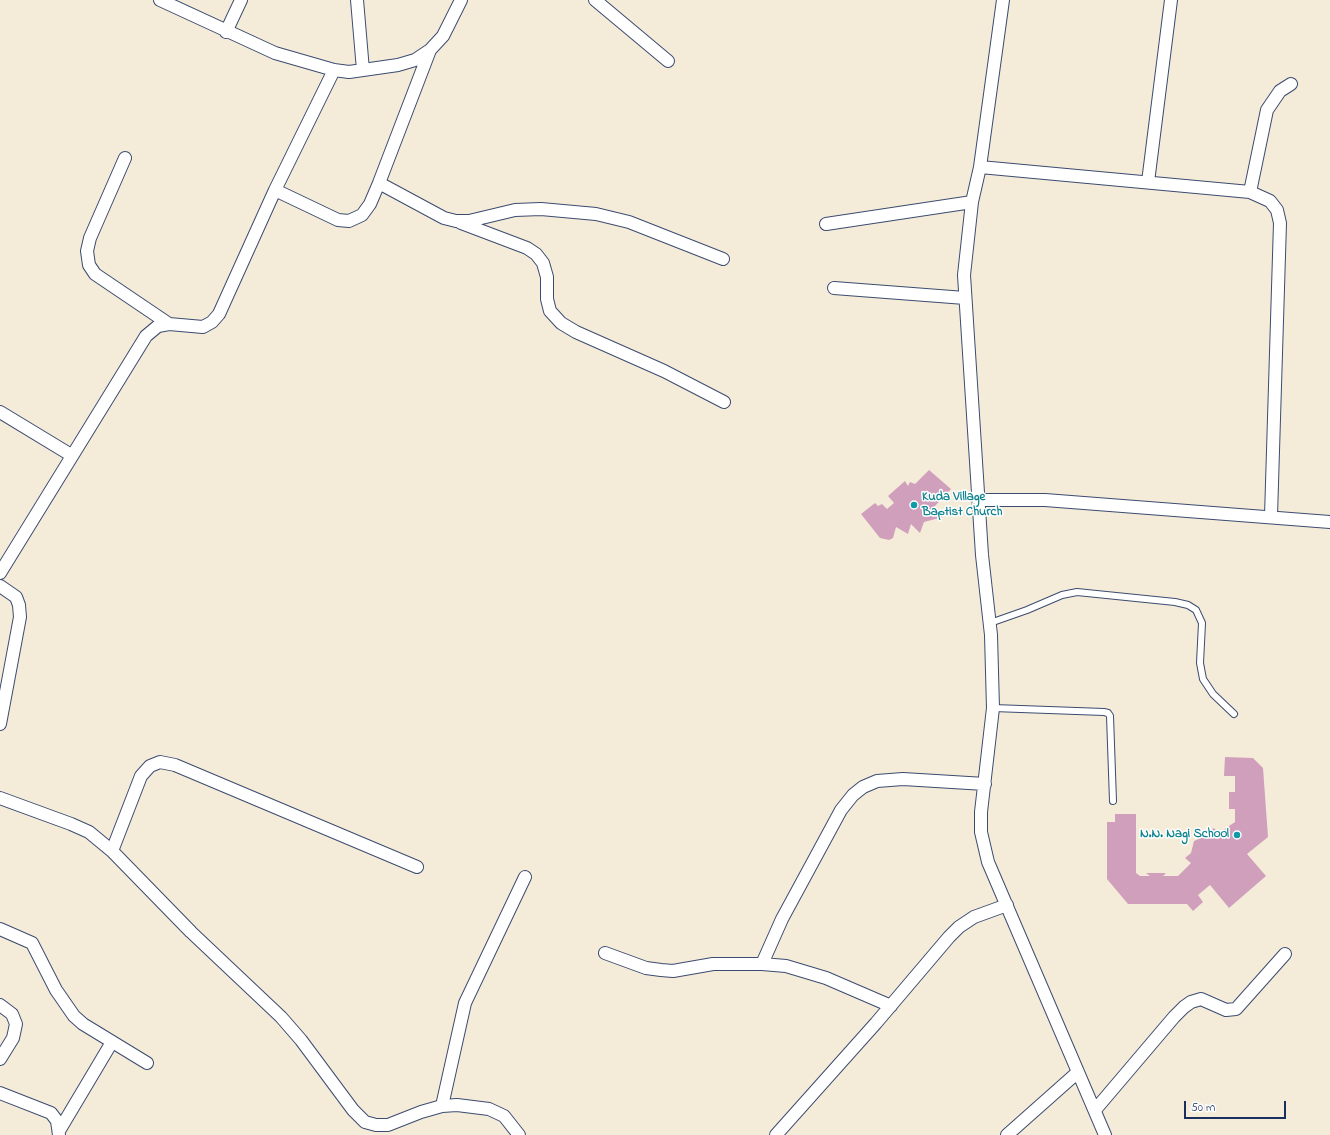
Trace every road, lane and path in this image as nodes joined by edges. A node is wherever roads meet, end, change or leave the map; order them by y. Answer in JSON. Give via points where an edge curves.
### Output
{"nodes":[{"id":1,"x":160,"y":0,"type":"edge"},
{"id":2,"x":241,"y":0,"type":"edge"},
{"id":3,"x":357,"y":0,"type":"edge"},
{"id":4,"x":461,"y":0,"type":"edge"},
{"id":5,"x":595,"y":0,"type":"edge"},
{"id":6,"x":1003,"y":0,"type":"edge"},
{"id":7,"x":1171,"y":0,"type":"edge"},
{"id":8,"x":226,"y":32,"type":"junction"},
{"id":9,"x":430,"y":50,"type":"junction"},
{"id":10,"x":668,"y":61,"type":"dead end"},
{"id":11,"x":334,"y":70,"type":"junction"},
{"id":12,"x":363,"y":70,"type":"junction"},
{"id":13,"x":1290,"y":84,"type":"dead end"},
{"id":14,"x":125,"y":158,"type":"dead end"},
{"id":15,"x":980,"y":167,"type":"junction"},
{"id":16,"x":1148,"y":182,"type":"junction"},
{"id":17,"x":379,"y":183,"type":"junction"},
{"id":18,"x":275,"y":190,"type":"junction"},
{"id":19,"x":1250,"y":192,"type":"junction"},
{"id":20,"x":972,"y":202,"type":"junction"},
{"id":21,"x":456,"y":221,"type":"junction"},
{"id":22,"x":826,"y":224,"type":"dead end"},
{"id":23,"x":723,"y":259,"type":"dead end"},
{"id":24,"x":834,"y":288,"type":"dead end"},
{"id":25,"x":965,"y":298,"type":"junction"},
{"id":26,"x":169,"y":324,"type":"junction"},
{"id":27,"x":724,"y":402,"type":"dead end"},
{"id":28,"x":0,"y":412,"type":"edge"},
{"id":29,"x":71,"y":455,"type":"junction"},
{"id":30,"x":979,"y":500,"type":"junction"},
{"id":31,"x":1271,"y":516,"type":"junction"},
{"id":32,"x":1330,"y":522,"type":"edge"},
{"id":33,"x":0,"y":573,"type":"edge"},
{"id":34,"x":0,"y":586,"type":"edge"},
{"id":35,"x":990,"y":623,"type":"junction"},
{"id":36,"x":993,"y":708,"type":"junction"},
{"id":37,"x":1,"y":711,"type":"edge"},
{"id":38,"x":1234,"y":714,"type":"dead end"},
{"id":39,"x":0,"y":724,"type":"edge"},
{"id":40,"x":985,"y":784,"type":"junction"},
{"id":41,"x":0,"y":798,"type":"edge"},
{"id":42,"x":1113,"y":801,"type":"dead end"},
{"id":43,"x":112,"y":851,"type":"junction"},
{"id":44,"x":417,"y":867,"type":"dead end"},
{"id":45,"x":525,"y":877,"type":"dead end"},
{"id":46,"x":1007,"y":904,"type":"junction"},
{"id":47,"x":0,"y":928,"type":"edge"},
{"id":48,"x":604,"y":953,"type":"dead end"},
{"id":49,"x":1285,"y":954,"type":"dead end"},
{"id":50,"x":762,"y":964,"type":"junction"},
{"id":51,"x":0,"y":1005,"type":"edge"},
{"id":52,"x":891,"y":1006,"type":"junction"},
{"id":53,"x":112,"y":1042,"type":"junction"},
{"id":54,"x":0,"y":1059,"type":"edge"},
{"id":55,"x":147,"y":1063,"type":"dead end"},
{"id":56,"x":1078,"y":1072,"type":"junction"},
{"id":57,"x":0,"y":1093,"type":"edge"},
{"id":58,"x":442,"y":1106,"type":"junction"},
{"id":59,"x":1095,"y":1110,"type":"junction"},
{"id":60,"x":59,"y":1133,"type":"edge"},
{"id":61,"x":519,"y":1135,"type":"edge"},
{"id":62,"x":776,"y":1135,"type":"edge"},
{"id":63,"x":1007,"y":1135,"type":"edge"},
{"id":64,"x":1106,"y":1135,"type":"edge"}],
"edges":[{"from":1,"to":8,"type":"street"},
{"from":2,"to":8,"type":"street"},
{"from":3,"to":12,"type":"street"},
{"from":4,"to":9,"type":"street","via":[[443,36]]},
{"from":5,"to":10,"type":"street"},
{"from":6,"to":15,"type":"street"},
{"from":7,"to":16,"type":"street"},
{"from":8,"to":11,"type":"street","via":[[275,53]]},
{"from":9,"to":12,"type":"street","via":[[415,60]]},
{"from":9,"to":17,"type":"street"},
{"from":11,"to":12,"type":"street"},
{"from":11,"to":18,"type":"street"},
{"from":13,"to":19,"type":"street","via":[[1280,92],[1267,110]]},
{"from":14,"to":26,"type":"street","via":[[90,238],[87,251],[89,265],[95,274]]},
{"from":15,"to":16,"type":"street"},
{"from":15,"to":20,"type":"street"},
{"from":16,"to":19,"type":"street"},
{"from":17,"to":18,"type":"street","via":[[362,215],[349,221],[338,220]]},
{"from":17,"to":21,"type":"street","via":[[444,218]]},
{"from":18,"to":26,"type":"street","via":[[219,314],[203,327]]},
{"from":19,"to":31,"type":"street","via":[[1270,201],[1277,210],[1280,223]]},
{"from":20,"to":22,"type":"street"},
{"from":20,"to":25,"type":"street","via":[[964,275]]},
{"from":21,"to":23,"type":"street","via":[[469,221],[509,211],[541,209],[596,214],[629,222]]},
{"from":21,"to":27,"type":"street","via":[[527,248],[536,254],[543,263],[547,278],[550,311],[562,323]]},
{"from":24,"to":25,"type":"street"},
{"from":25,"to":30,"type":"street"},
{"from":26,"to":29,"type":"street","via":[[158,326],[146,336]]},
{"from":28,"to":29,"type":"street"},
{"from":29,"to":33,"type":"street"},
{"from":30,"to":31,"type":"street","via":[[1045,500]]},
{"from":30,"to":35,"type":"street"},
{"from":31,"to":32,"type":"street"},
{"from":34,"to":37,"type":"street","via":[[16,597],[20,617]]},
{"from":35,"to":36,"type":"street"},
{"from":35,"to":38,"type":"lane","via":[[1062,595],[1077,592],[1188,605],[1196,610],[1202,623],[1200,663],[1203,679],[1213,694]]},
{"from":36,"to":40,"type":"street"},
{"from":36,"to":42,"type":"lane","via":[[1108,713]]},
{"from":37,"to":39,"type":"street"},
{"from":40,"to":46,"type":"street","via":[[981,812],[984,849]]},
{"from":40,"to":50,"type":"street","via":[[903,779],[877,781],[853,795],[841,810],[782,919]]},
{"from":41,"to":43,"type":"street","via":[[89,832]]},
{"from":43,"to":44,"type":"street","via":[[141,776],[150,766],[160,762],[175,765]]},
{"from":43,"to":58,"type":"street","via":[[191,932],[281,1017],[365,1122],[388,1125]]},
{"from":45,"to":58,"type":"street","via":[[465,1003]]},
{"from":46,"to":52,"type":"street","via":[[974,917],[959,927]]},
{"from":46,"to":56,"type":"street"},
{"from":47,"to":53,"type":"street","via":[[32,943],[56,990],[74,1016]]},
{"from":48,"to":50,"type":"street","via":[[646,968],[673,971],[712,964]]},
{"from":49,"to":59,"type":"street","via":[[1236,1009],[1226,1010],[1201,999],[1184,1007]]},
{"from":50,"to":52,"type":"street","via":[[786,966],[826,978]]},
{"from":51,"to":54,"type":"street","via":[[12,1014],[16,1024],[13,1038]]},
{"from":52,"to":62,"type":"street"},
{"from":53,"to":55,"type":"street"},
{"from":53,"to":60,"type":"street"},
{"from":56,"to":59,"type":"street"},
{"from":56,"to":63,"type":"street"},
{"from":57,"to":60,"type":"street","via":[[51,1113],[57,1121]]},
{"from":58,"to":61,"type":"street","via":[[457,1105],[489,1110],[504,1116]]},
{"from":59,"to":64,"type":"street"}]}
